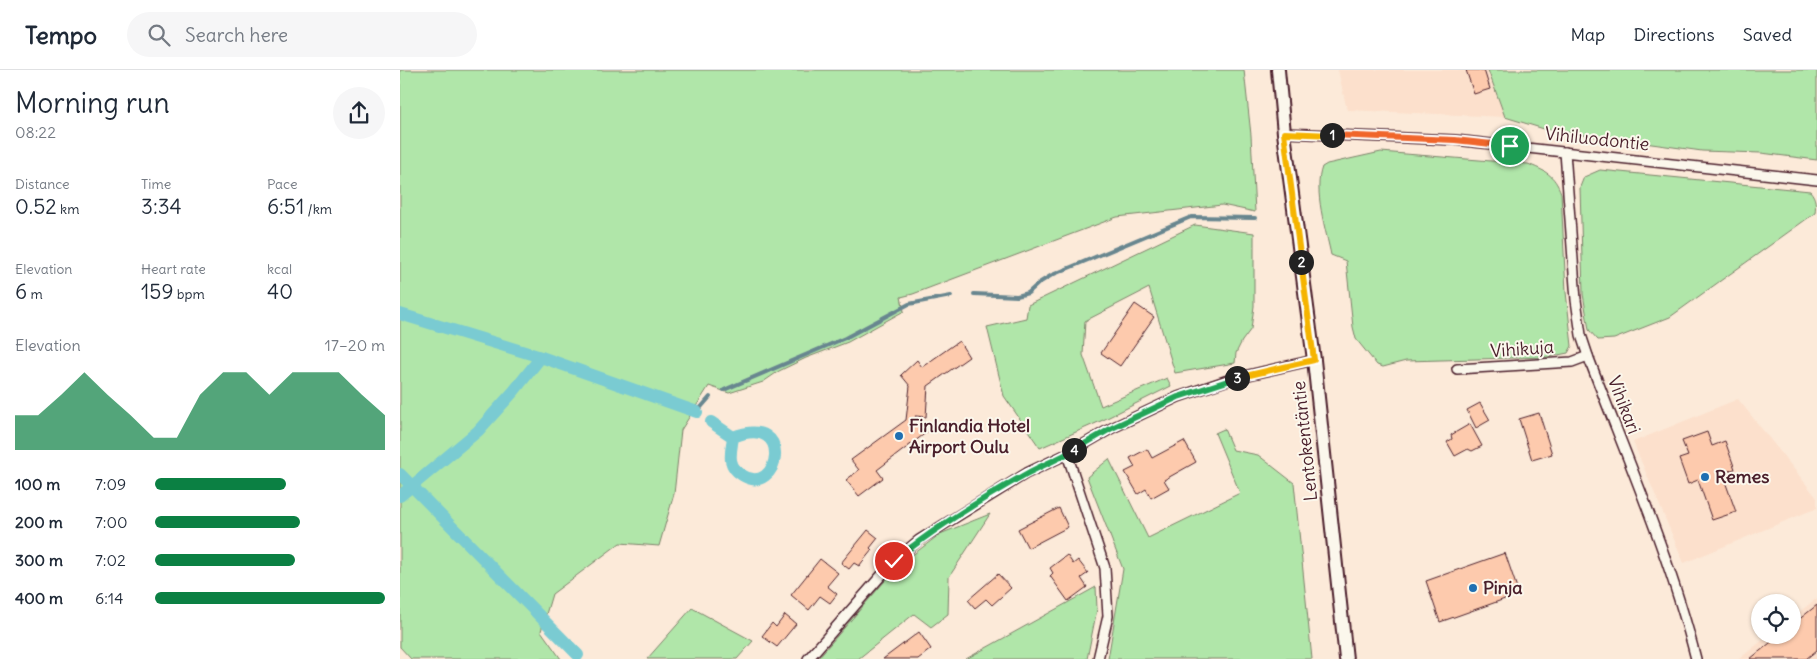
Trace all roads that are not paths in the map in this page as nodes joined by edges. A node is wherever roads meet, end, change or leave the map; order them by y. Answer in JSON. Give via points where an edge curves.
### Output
{"nodes":[{"id":1,"x":1278,"y":70,"type":"edge"},
{"id":2,"x":1284,"y":133,"type":"junction"},
{"id":3,"x":1565,"y":152,"type":"junction"},
{"id":4,"x":1817,"y":180,"type":"edge"},
{"id":5,"x":1588,"y":356,"type":"junction"},
{"id":6,"x":1314,"y":360,"type":"junction"},
{"id":7,"x":1457,"y":370,"type":"dead end"},
{"id":8,"x":1067,"y":454,"type":"junction"},
{"id":9,"x":808,"y":659,"type":"edge"},
{"id":10,"x":1098,"y":659,"type":"edge"},
{"id":11,"x":1346,"y":659,"type":"edge"},
{"id":12,"x":1696,"y":659,"type":"edge"}],
"edges":[{"from":1,"to":2,"type":"main road","name":"Lentokentäntie"},
{"from":2,"to":3,"type":"street","name":"Vihiluodontie","via":[[1455,140]]},
{"from":2,"to":6,"type":"main road","name":"Lentokentäntie"},
{"from":3,"to":4,"type":"street","name":"Vihiluodontie"},
{"from":3,"to":5,"type":"street","name":"Vihikari","via":[[1576,300]]},
{"from":5,"to":7,"type":"street","name":"Vihikuja","via":[[1572,362]]},
{"from":5,"to":12,"type":"street","name":"Vihikari","via":[[1646,508],[1690,632]]},
{"from":6,"to":8,"type":"street","via":[[1231,379],[1178,397],[1112,428]]},
{"from":6,"to":11,"type":"main road","name":"Lentokentäntie"},
{"from":8,"to":9,"type":"street","via":[[1027,473],[919,540],[894,561]]},
{"from":8,"to":10,"type":"street","via":[[1105,568],[1108,616]]}]}
